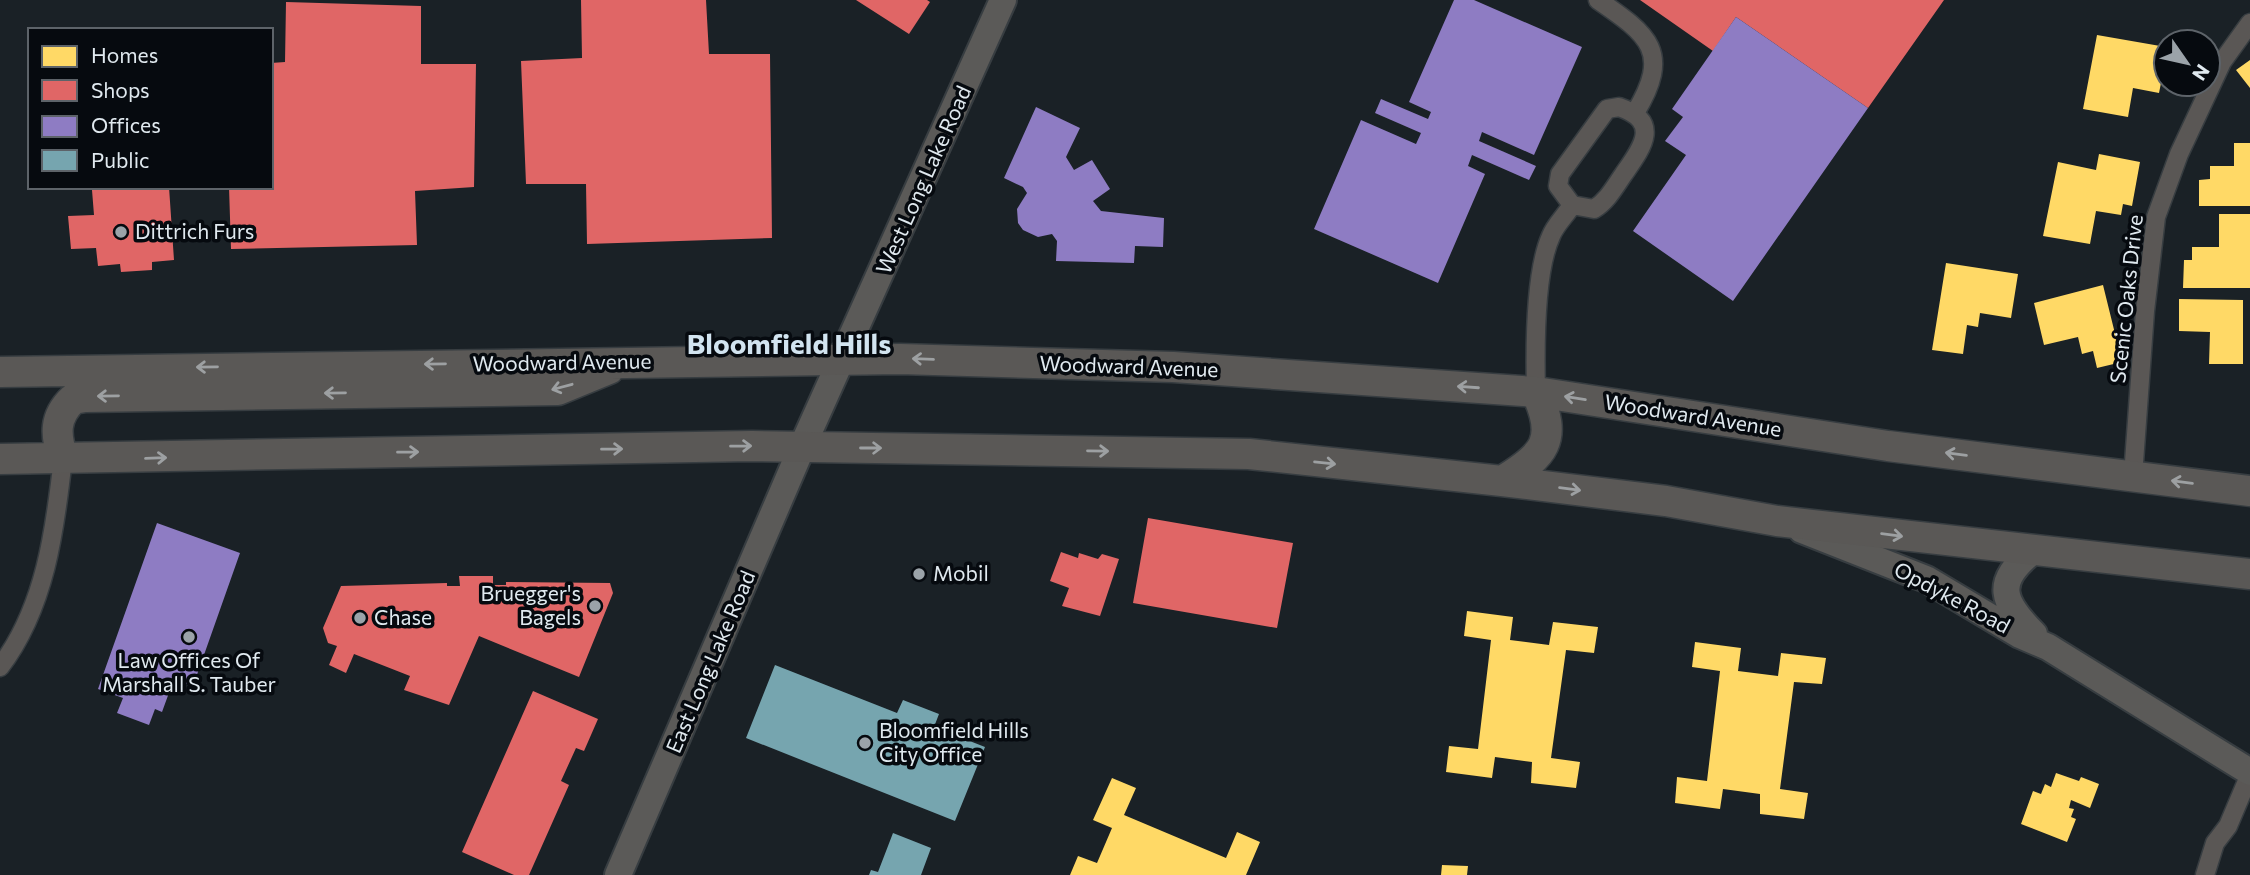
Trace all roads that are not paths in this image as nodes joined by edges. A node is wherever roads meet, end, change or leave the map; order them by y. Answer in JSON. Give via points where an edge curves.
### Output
{"nodes":[{"id":1,"x":1003,"y":0,"type":"edge"},
{"id":2,"x":1598,"y":0,"type":"edge"},
{"id":3,"x":2250,"y":23,"type":"edge"},
{"id":4,"x":1635,"y":113,"type":"junction"},
{"id":5,"x":1573,"y":205,"type":"junction"},
{"id":6,"x":842,"y":359,"type":"junction"},
{"id":7,"x":626,"y":362,"type":"junction"},
{"id":8,"x":0,"y":372,"type":"edge"},
{"id":9,"x":1536,"y":392,"type":"junction"},
{"id":10,"x":802,"y":447,"type":"junction"},
{"id":11,"x":64,"y":458,"type":"junction"},
{"id":12,"x":0,"y":460,"type":"edge"},
{"id":13,"x":2133,"y":476,"type":"junction"},
{"id":14,"x":1502,"y":481,"type":"junction"},
{"id":15,"x":2250,"y":491,"type":"edge"},
{"id":16,"x":1777,"y":521,"type":"junction"},
{"id":17,"x":2033,"y":551,"type":"junction"},
{"id":18,"x":2110,"y":559,"type":"junction"},
{"id":19,"x":2250,"y":560,"type":"edge"},
{"id":20,"x":2250,"y":574,"type":"edge"},
{"id":21,"x":2048,"y":647,"type":"junction"},
{"id":22,"x":0,"y":667,"type":"edge"},
{"id":23,"x":2250,"y":773,"type":"edge"},
{"id":24,"x":618,"y":875,"type":"edge"},
{"id":25,"x":2205,"y":875,"type":"edge"}],
"edges":[{"from":1,"to":6,"type":"main road","name":"West Long Lake Road"},
{"from":2,"to":4,"type":"street","via":[[1630,22],[1650,47],[1653,78]]},
{"from":3,"to":13,"type":"street","name":"Scenic Oaks Drive","via":[[2222,62],[2179,154],[2156,217]]},
{"from":4,"to":5,"type":"street","via":[[1646,135],[1642,147],[1604,203],[1594,209]]},
{"from":4,"to":5,"type":"street","via":[[1619,107],[1607,109],[1560,174],[1558,186]]},
{"from":5,"to":9,"type":"street","via":[[1551,236],[1543,263]]},
{"from":6,"to":7,"type":"main road","name":"Woodward Avenue"},
{"from":9,"to":6,"type":"main road","name":"Woodward Avenue","one_way":true,"via":[[1173,367]]},
{"from":6,"to":10,"type":"main road","name":"West Long Lake Road"},
{"from":7,"to":8,"type":"main road","name":"Woodward Avenue","one_way":true},
{"from":7,"to":11,"type":"main road","one_way":true,"via":[[558,390],[72,399],[56,428]]},
{"from":13,"to":9,"type":"main road","name":"Woodward Avenue","one_way":true,"via":[[1888,446]]},
{"from":9,"to":14,"type":"main road","via":[[1547,415],[1548,433],[1531,464]]},
{"from":11,"to":10,"type":"main road","one_way":true},
{"from":10,"to":14,"type":"main road","one_way":true,"via":[[1249,454]]},
{"from":10,"to":24,"type":"main road","name":"East Long Lake Road"},
{"from":11,"to":12,"type":"main road"},
{"from":11,"to":22,"type":"street","via":[[42,581],[24,627]]},
{"from":15,"to":13,"type":"main road","name":"Woodward Avenue","one_way":true},
{"from":14,"to":16,"type":"main road","one_way":true,"via":[[1666,501]]},
{"from":16,"to":17,"type":"main road","one_way":true},
{"from":16,"to":21,"type":"main road","name":"Opdyke Road","via":[[1926,579]]},
{"from":17,"to":18,"type":"main road"},
{"from":17,"to":21,"type":"main road","name":"Opdyke Road","via":[[2008,577],[2007,602]]},
{"from":18,"to":19,"type":"main road"},
{"from":18,"to":20,"type":"main road"},
{"from":21,"to":23,"type":"main road","name":"Opdyke Road"},
{"from":23,"to":25,"type":"street","via":[[2228,827],[2215,843]]}]}
